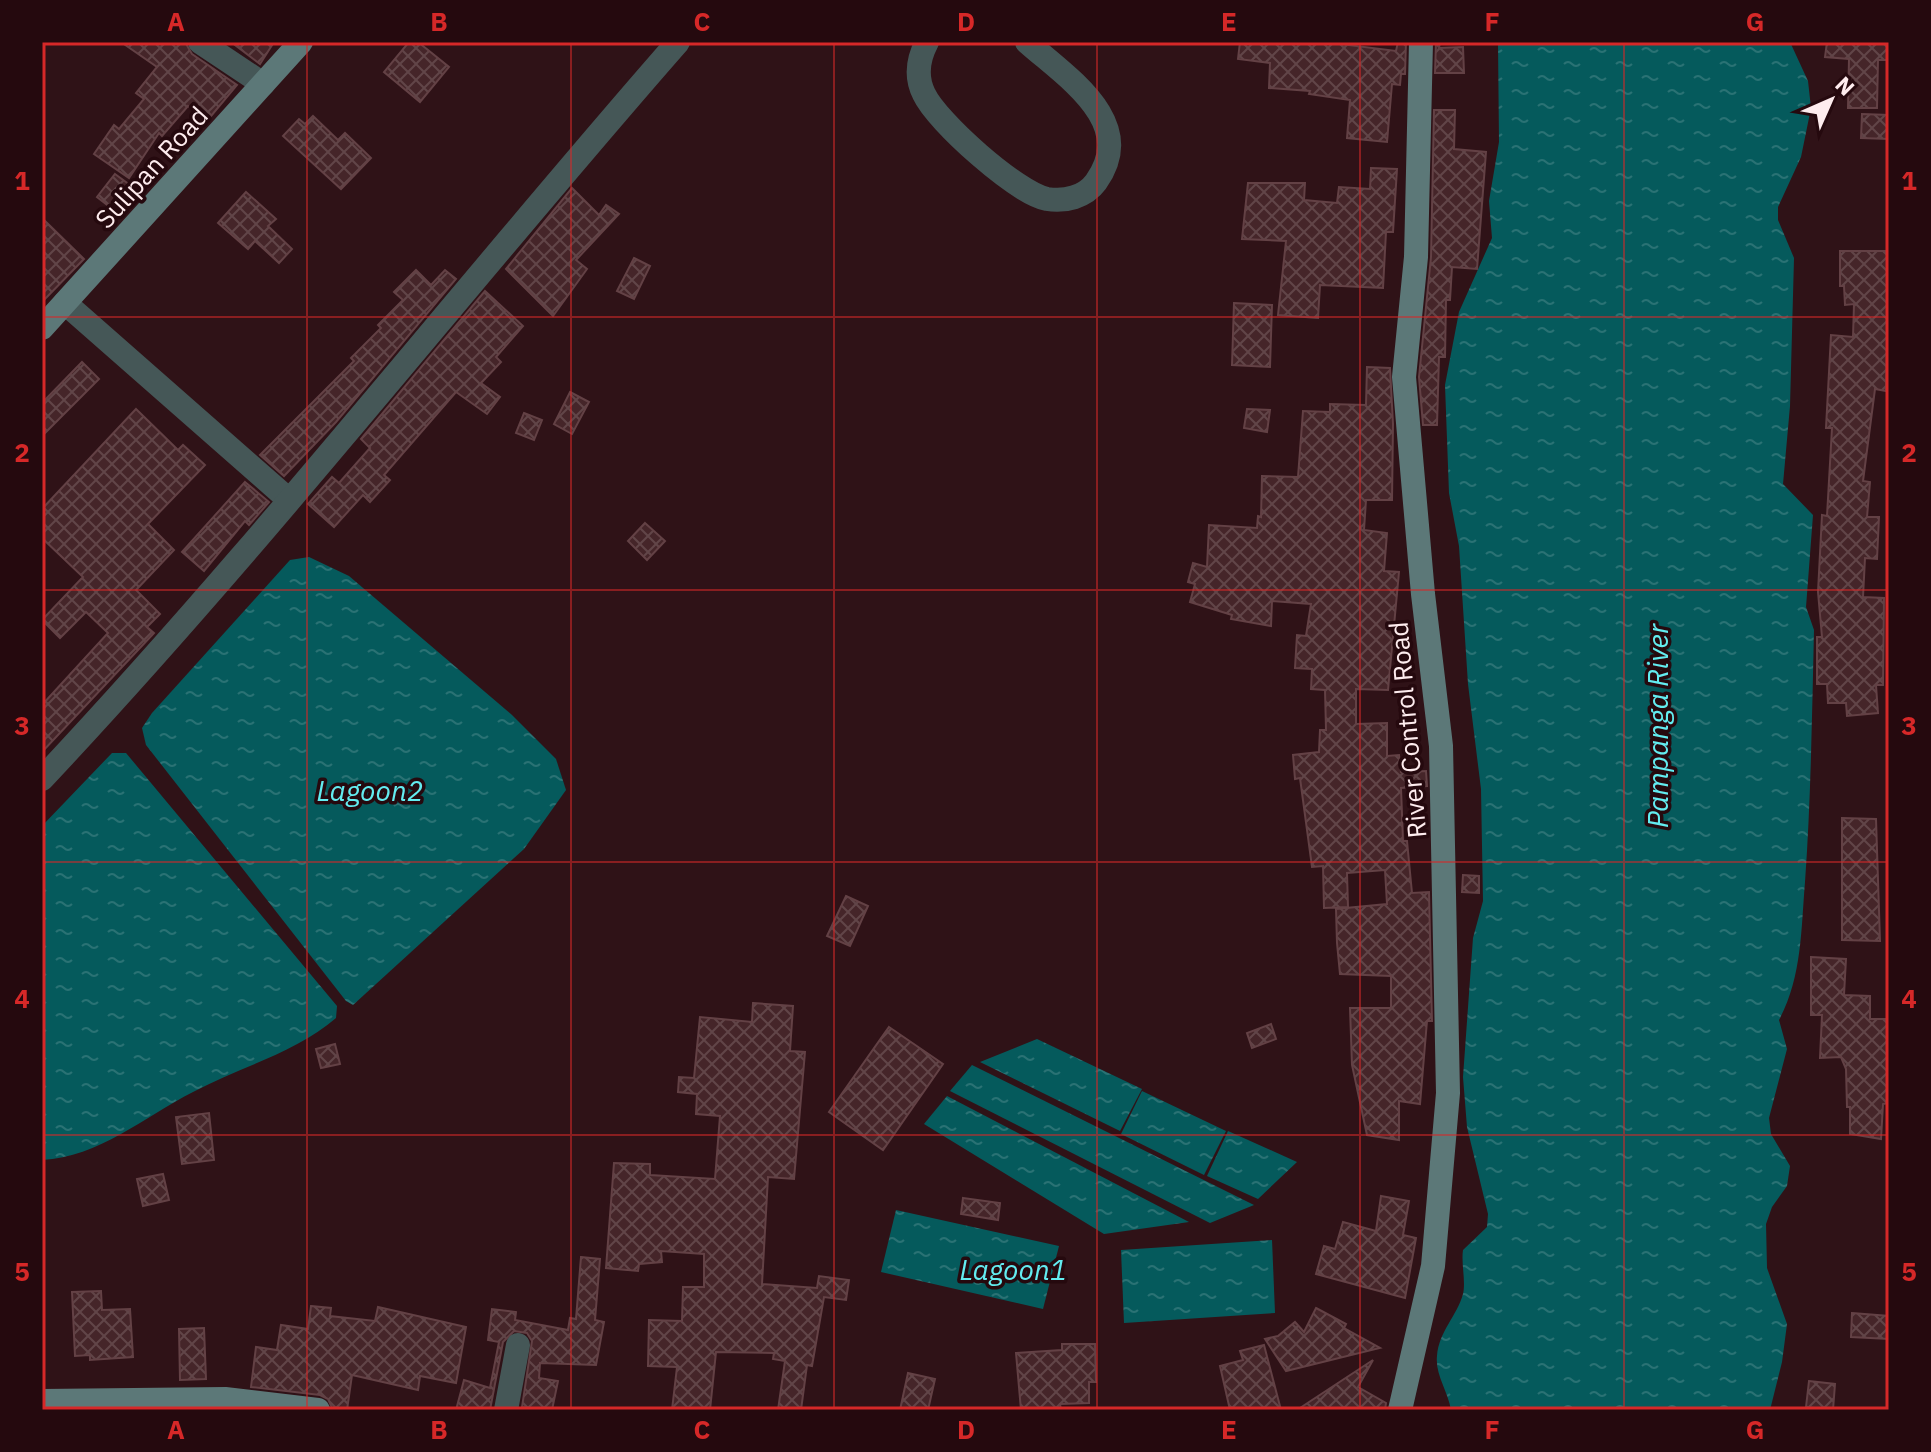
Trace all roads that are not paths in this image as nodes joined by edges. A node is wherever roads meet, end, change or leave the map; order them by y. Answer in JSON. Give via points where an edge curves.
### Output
{"nodes":[{"id":1,"x":200,"y":42,"type":"edge"},
{"id":2,"x":301,"y":42,"type":"edge"},
{"id":3,"x":678,"y":42,"type":"edge"},
{"id":4,"x":927,"y":42,"type":"edge"},
{"id":5,"x":1027,"y":42,"type":"edge"},
{"id":6,"x":1421,"y":42,"type":"edge"},
{"id":7,"x":263,"y":84,"type":"junction"},
{"id":8,"x":65,"y":303,"type":"junction"},
{"id":9,"x":42,"y":328,"type":"edge"},
{"id":10,"x":288,"y":499,"type":"junction"},
{"id":11,"x":42,"y":779,"type":"edge"},
{"id":12,"x":518,"y":1345,"type":"dead end"},
{"id":13,"x":42,"y":1401,"type":"edge"},
{"id":14,"x":318,"y":1410,"type":"edge"},
{"id":15,"x":506,"y":1410,"type":"edge"},
{"id":16,"x":1400,"y":1410,"type":"edge"}],
"edges":[{"from":1,"to":7,"type":"street"},
{"from":2,"to":7,"type":"street","name":"Sulipan Road"},
{"from":3,"to":10,"type":"street"},
{"from":4,"to":5,"type":"street","via":[[918,79],[940,116],[1025,189],[1062,201],[1098,179],[1110,135],[1093,103]]},
{"from":6,"to":16,"type":"street","name":"River Control Road","via":[[1416,257],[1404,377],[1441,746],[1448,1093],[1433,1266]]},
{"from":7,"to":8,"type":"street","name":"Sulipan Road"},
{"from":8,"to":9,"type":"street","name":"Sulipan Road"},
{"from":8,"to":10,"type":"street"},
{"from":10,"to":11,"type":"street","via":[[184,625]]},
{"from":12,"to":15,"type":"street"},
{"from":13,"to":14,"type":"street","via":[[225,1399]]}]}
